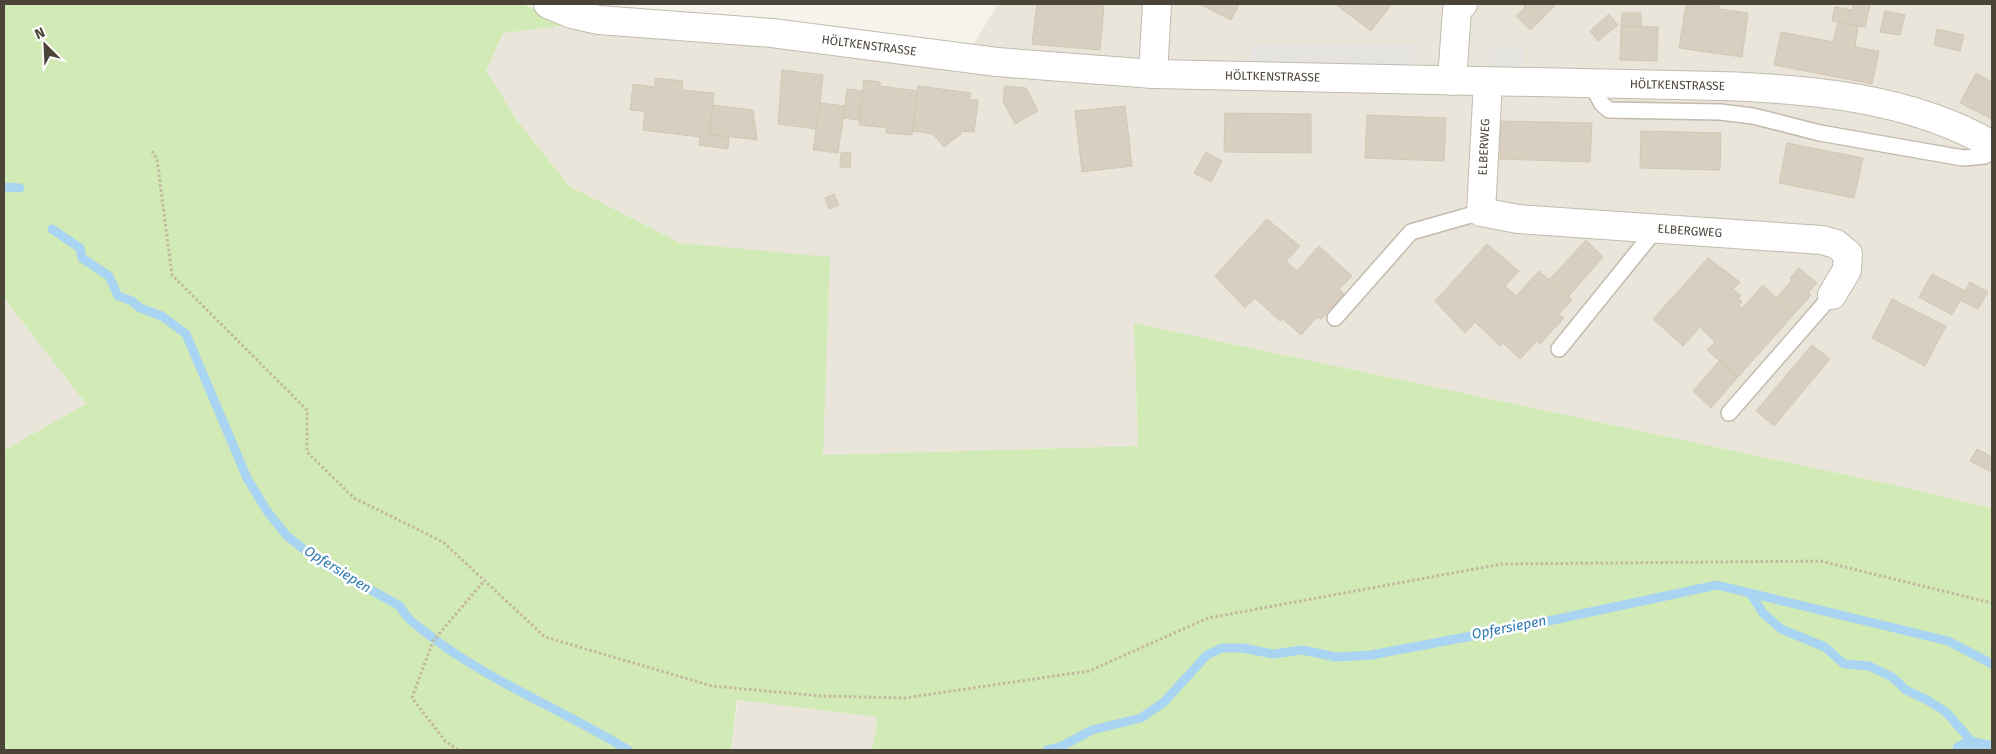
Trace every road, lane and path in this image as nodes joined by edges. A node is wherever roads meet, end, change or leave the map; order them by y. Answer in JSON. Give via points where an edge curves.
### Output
{"nodes":[{"id":1,"x":548,"y":4,"type":"edge"},
{"id":2,"x":1157,"y":4,"type":"edge"},
{"id":3,"x":1463,"y":4,"type":"edge"},
{"id":4,"x":1153,"y":74,"type":"junction"},
{"id":5,"x":1452,"y":81,"type":"junction"},
{"id":6,"x":1488,"y":82,"type":"junction"},
{"id":7,"x":1591,"y":84,"type":"junction"},
{"id":8,"x":1992,"y":145,"type":"edge"},
{"id":9,"x":152,"y":151,"type":"dead end"},
{"id":10,"x":1992,"y":151,"type":"edge"},
{"id":11,"x":1481,"y":212,"type":"junction"},
{"id":12,"x":1656,"y":229,"type":"junction"},
{"id":13,"x":1832,"y":296,"type":"joint"},
{"id":14,"x":1334,"y":318,"type":"dead end"},
{"id":15,"x":1560,"y":349,"type":"dead end"},
{"id":16,"x":1729,"y":413,"type":"dead end"},
{"id":17,"x":484,"y":581,"type":"junction"},
{"id":18,"x":1992,"y":603,"type":"edge"},
{"id":19,"x":458,"y":750,"type":"edge"}],
"edges":[{"from":1,"to":4,"type":"street","name":"HÖLTKENSTRASSE","via":[[599,20],[772,33],[997,62]]},
{"from":2,"to":4,"type":"street"},
{"from":3,"to":5,"type":"street","via":[[1457,10]]},
{"from":4,"to":5,"type":"street","name":"HÖLTKENSTRASSE"},
{"from":5,"to":6,"type":"street","name":"HÖLTKENSTRASSE"},
{"from":6,"to":7,"type":"street","name":"HÖLTKENSTRASSE"},
{"from":6,"to":11,"type":"street","name":"ELBERWEG"},
{"from":7,"to":8,"type":"street","name":"HÖLTKENSTRASSE","via":[[1754,87],[1825,94],[1892,106],[1937,119]]},
{"from":7,"to":10,"type":"lane","via":[[1609,110],[1720,112],[1753,116],[1820,133],[1964,158],[1985,156]]},
{"from":9,"to":17,"type":"path","via":[[156,159],[172,275],[308,410],[307,452],[354,498],[443,542]]},
{"from":11,"to":12,"type":"street","name":"ELBERGWEG","via":[[1518,219]]},
{"from":11,"to":14,"type":"lane","via":[[1411,232]]},
{"from":12,"to":13,"type":"street","name":"ELBERGWEG","via":[[1822,240],[1836,244],[1844,248],[1849,262]]},
{"from":12,"to":15,"type":"lane"},
{"from":13,"to":16,"type":"lane"},
{"from":17,"to":18,"type":"path","via":[[545,637],[712,686],[821,696],[904,698],[1089,671],[1208,618],[1502,564],[1820,560]]},
{"from":17,"to":19,"type":"path","via":[[433,641],[412,698],[446,742]]}]}
